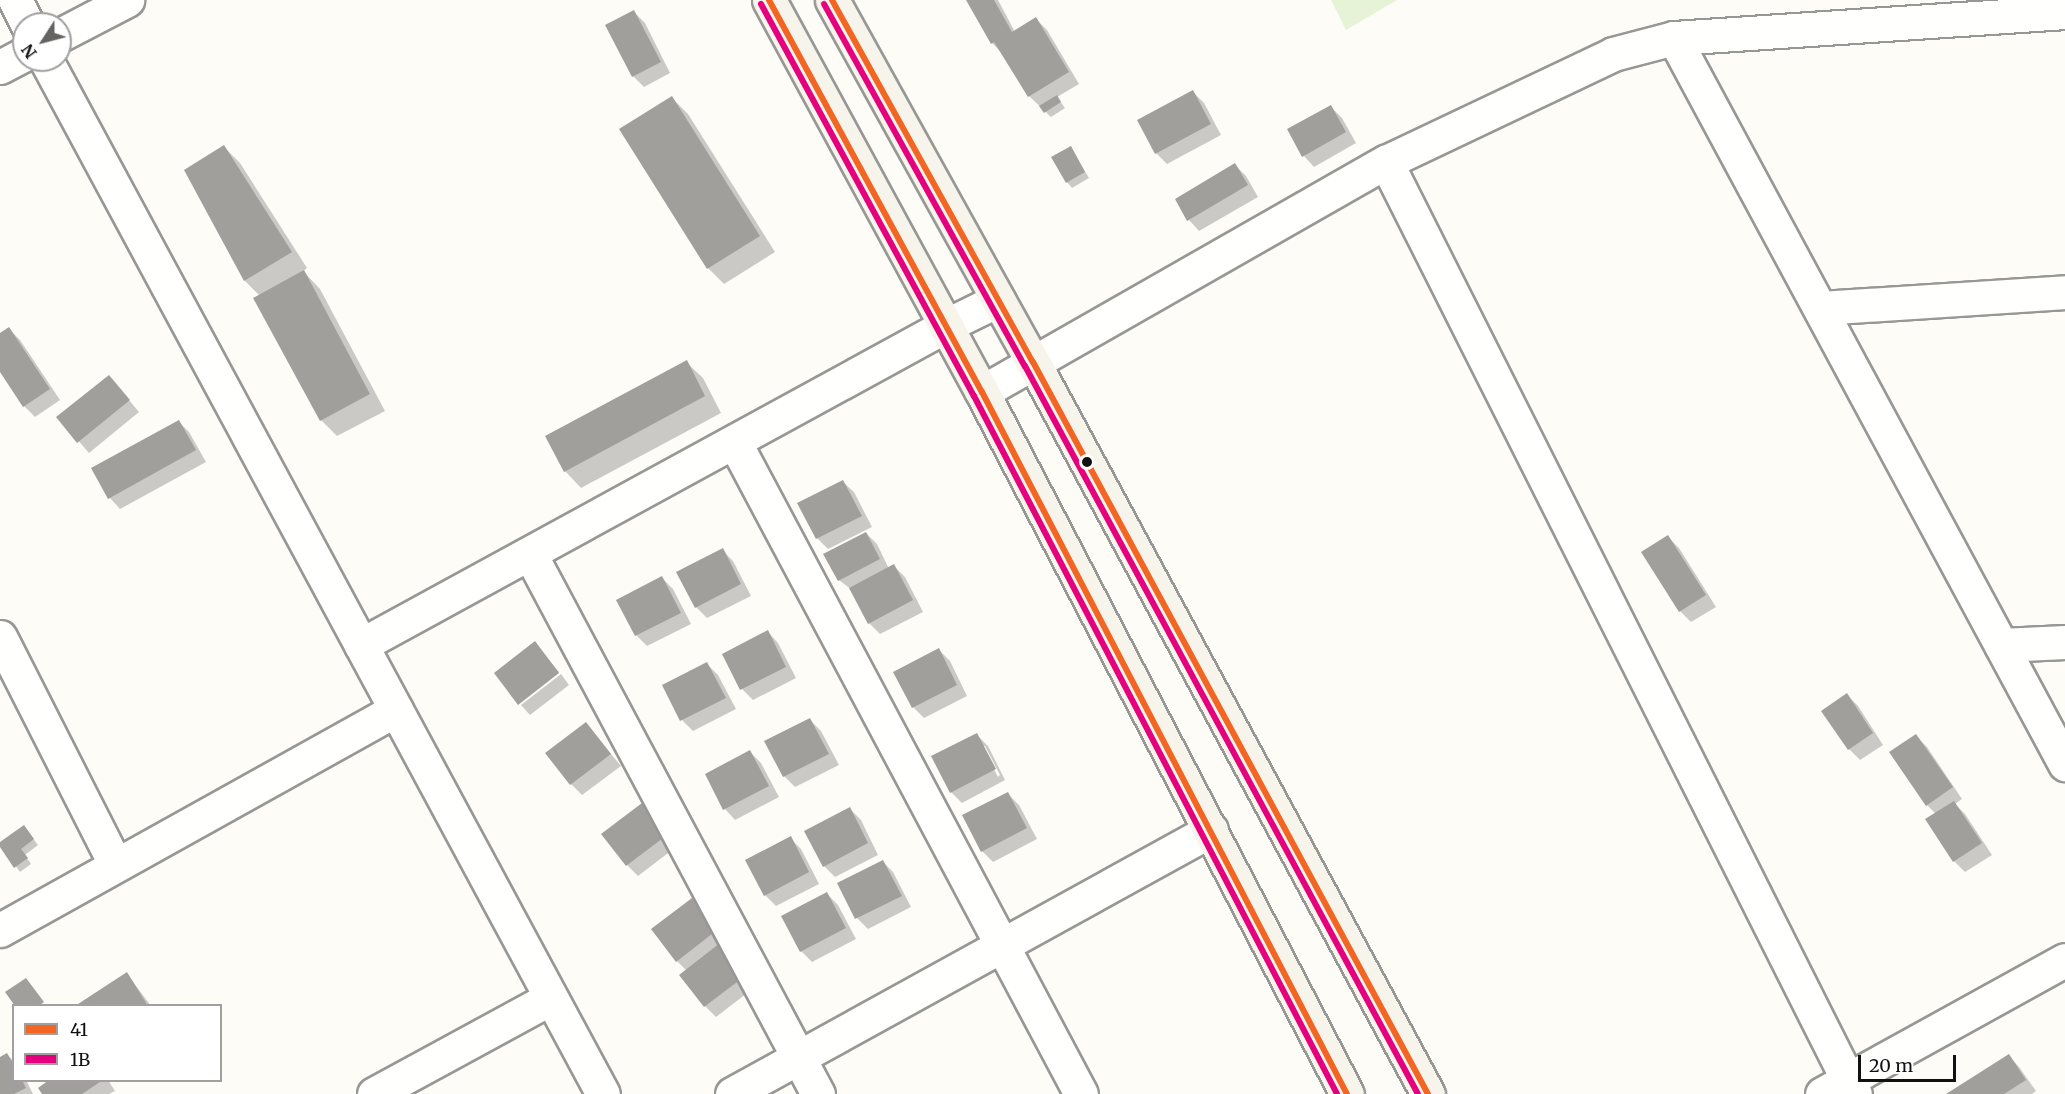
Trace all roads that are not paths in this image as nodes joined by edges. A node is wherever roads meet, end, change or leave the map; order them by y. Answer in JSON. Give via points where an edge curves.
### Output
{"nodes":[{"id":1,"x":127,"y":0,"type":"edge"},
{"id":2,"x":769,"y":0,"type":"edge"},
{"id":3,"x":832,"y":0,"type":"edge"},
{"id":4,"x":2065,"y":12,"type":"edge"},
{"id":5,"x":72,"y":29,"type":"edge"},
{"id":6,"x":1674,"y":38,"type":"junction"},
{"id":7,"x":52,"y":72,"type":"edge"},
{"id":8,"x":1386,"y":162,"type":"junction"},
{"id":9,"x":2065,"y":292,"type":"edge"},
{"id":10,"x":998,"y":300,"type":"junction"},
{"id":11,"x":1820,"y":308,"type":"junction"},
{"id":12,"x":947,"y":325,"type":"junction"},
{"id":13,"x":1033,"y":362,"type":"junction"},
{"id":14,"x":982,"y":392,"type":"junction"},
{"id":15,"x":735,"y":443,"type":"junction"},
{"id":16,"x":530,"y":554,"type":"junction"},
{"id":17,"x":0,"y":637,"type":"edge"},
{"id":18,"x":2065,"y":642,"type":"edge"},
{"id":19,"x":361,"y":645,"type":"junction"},
{"id":20,"x":2001,"y":645,"type":"junction"},
{"id":21,"x":396,"y":710,"type":"junction"},
{"id":22,"x":2065,"y":764,"type":"edge"},
{"id":23,"x":1211,"y":830,"type":"junction"},
{"id":24,"x":115,"y":864,"type":"junction"},
{"id":25,"x":0,"y":930,"type":"edge"},
{"id":26,"x":1003,"y":946,"type":"junction"},
{"id":27,"x":2065,"y":960,"type":"edge"},
{"id":28,"x":550,"y":998,"type":"junction"},
{"id":29,"x":800,"y":1058,"type":"junction"},
{"id":30,"x":1842,"y":1089,"type":"edge"},
{"id":31,"x":374,"y":1094,"type":"edge"},
{"id":32,"x":603,"y":1094,"type":"edge"},
{"id":33,"x":732,"y":1094,"type":"edge"},
{"id":34,"x":818,"y":1094,"type":"edge"},
{"id":35,"x":1081,"y":1094,"type":"edge"},
{"id":36,"x":1347,"y":1094,"type":"edge"},
{"id":37,"x":1428,"y":1094,"type":"edge"}],
"edges":[{"from":1,"to":5,"type":"street"},
{"from":2,"to":12,"type":"main road"},
{"from":3,"to":10,"type":"main road"},
{"from":4,"to":6,"type":"street"},
{"from":6,"to":8,"type":"street","via":[[1613,54]]},
{"from":6,"to":11,"type":"street"},
{"from":7,"to":19,"type":"street"},
{"from":8,"to":13,"type":"street"},
{"from":8,"to":30,"type":"street"},
{"from":9,"to":11,"type":"street"},
{"from":10,"to":12,"type":"street"},
{"from":10,"to":13,"type":"main road"},
{"from":11,"to":20,"type":"street"},
{"from":12,"to":14,"type":"main road"},
{"from":12,"to":15,"type":"street"},
{"from":13,"to":14,"type":"street"},
{"from":13,"to":37,"type":"main road"},
{"from":14,"to":23,"type":"main road"},
{"from":15,"to":16,"type":"street"},
{"from":15,"to":26,"type":"street"},
{"from":16,"to":19,"type":"street"},
{"from":16,"to":29,"type":"street"},
{"from":17,"to":24,"type":"street"},
{"from":18,"to":20,"type":"street"},
{"from":19,"to":21,"type":"street"},
{"from":20,"to":22,"type":"street"},
{"from":21,"to":24,"type":"street"},
{"from":21,"to":28,"type":"street"},
{"from":23,"to":26,"type":"street"},
{"from":23,"to":36,"type":"main road"},
{"from":24,"to":25,"type":"street"},
{"from":26,"to":29,"type":"street"},
{"from":26,"to":35,"type":"street"},
{"from":27,"to":30,"type":"street"},
{"from":28,"to":31,"type":"street"},
{"from":28,"to":32,"type":"street"},
{"from":29,"to":33,"type":"street"},
{"from":29,"to":34,"type":"street"}]}
